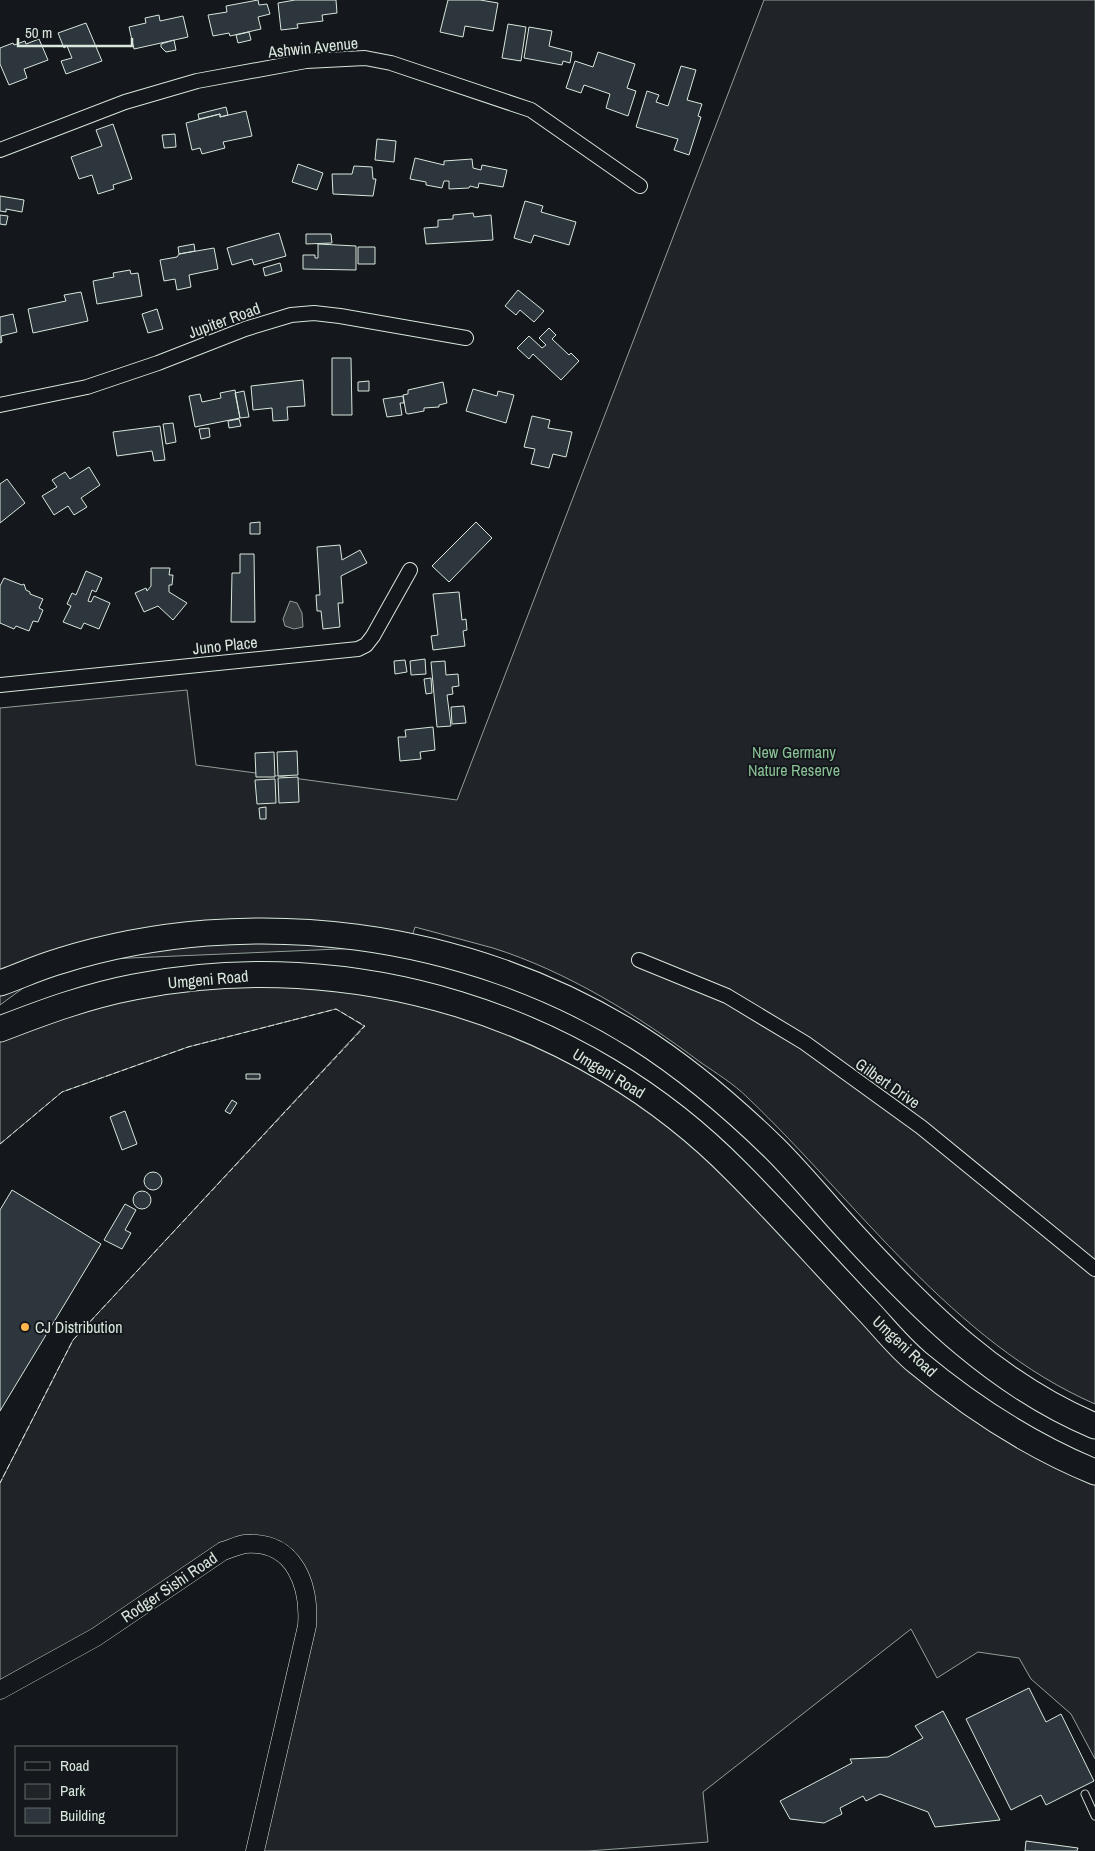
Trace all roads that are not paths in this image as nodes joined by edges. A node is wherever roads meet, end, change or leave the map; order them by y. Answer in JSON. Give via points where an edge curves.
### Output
{"nodes":[{"id":1,"x":0,"y":150,"type":"edge"},
{"id":2,"x":640,"y":186,"type":"dead end"},
{"id":3,"x":466,"y":338,"type":"dead end"},
{"id":4,"x":0,"y":405,"type":"edge"},
{"id":5,"x":410,"y":570,"type":"dead end"},
{"id":6,"x":0,"y":685,"type":"edge"},
{"id":7,"x":639,"y":960,"type":"dead end"},
{"id":8,"x":60,"y":961,"type":"junction"},
{"id":9,"x":0,"y":977,"type":"edge"},
{"id":10,"x":0,"y":983,"type":"edge"},
{"id":11,"x":0,"y":1029,"type":"edge"},
{"id":12,"x":1095,"y":1269,"type":"edge"},
{"id":13,"x":1095,"y":1426,"type":"edge"},
{"id":14,"x":1095,"y":1472,"type":"edge"},
{"id":15,"x":0,"y":1690,"type":"edge"},
{"id":16,"x":1084,"y":1794,"type":"dead end"},
{"id":17,"x":1095,"y":1816,"type":"edge"},
{"id":18,"x":255,"y":1851,"type":"edge"}],
"edges":[{"from":1,"to":2,"type":"street","name":"Ashwin Avenue","via":[[126,102],[197,80],[306,62],[365,58],[391,63],[530,110]]},
{"from":3,"to":4,"type":"street","name":"Jupiter Road","via":[[332,315],[290,315],[87,387]]},
{"from":5,"to":6,"type":"street","name":"Juno Place","via":[[373,636],[358,649]]},
{"from":7,"to":12,"type":"street","name":"Gilbert Drive","via":[[727,996],[805,1043],[921,1127]]},
{"from":8,"to":9,"type":"highway"},
{"from":8,"to":10,"type":"highway"},
{"from":8,"to":13,"type":"highway","via":[[128,944],[194,934],[275,931],[356,937],[409,946],[461,958],[527,981],[588,1009],[637,1037],[681,1068],[775,1150],[903,1287],[954,1336],[1021,1388],[1070,1416]]},
{"from":11,"to":14,"type":"highway","name":"Umgeni Road","via":[[65,1004],[133,987],[197,977],[249,974],[344,979],[389,986],[520,1025],[592,1061],[646,1094],[690,1128],[736,1170],[915,1360],[1029,1442]]},
{"from":15,"to":18,"type":"street","name":"Rodger Sishi Road","via":[[96,1637],[223,1551],[245,1544],[278,1552],[293,1562],[303,1581],[308,1610],[304,1644]]},
{"from":16,"to":17,"type":"lane"}]}
